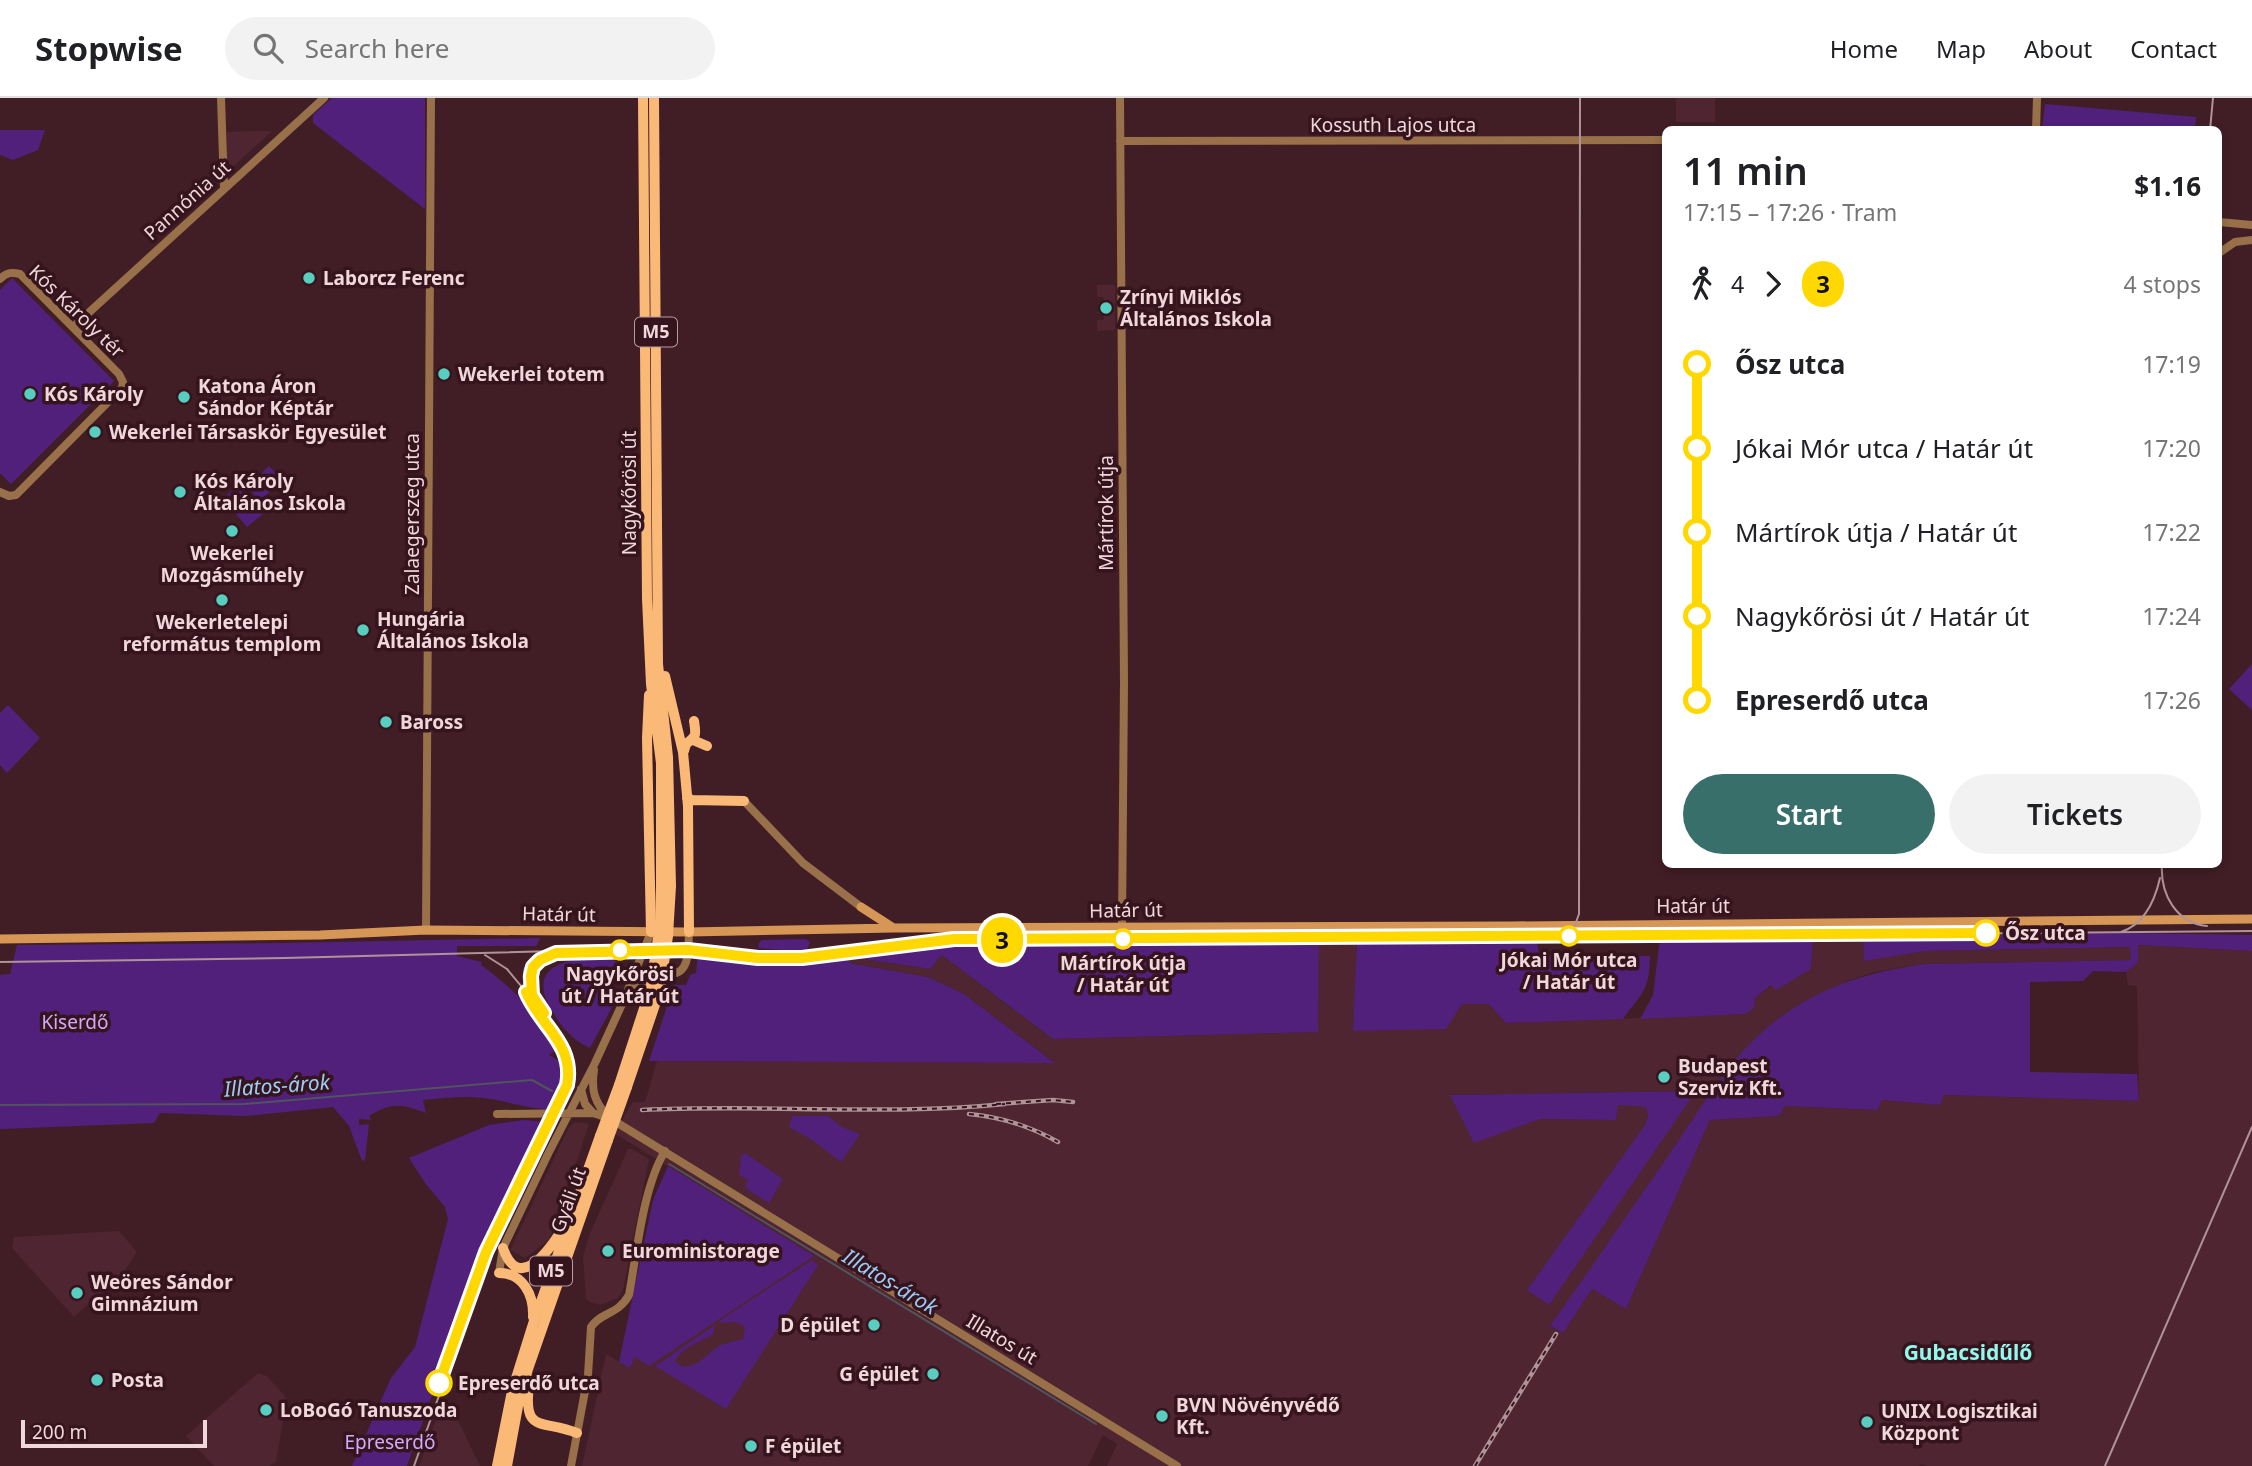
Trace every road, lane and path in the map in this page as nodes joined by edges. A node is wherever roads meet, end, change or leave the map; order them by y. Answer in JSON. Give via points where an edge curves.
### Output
{"nodes":[{"id":1,"x":221,"y":98,"type":"edge"},
{"id":2,"x":324,"y":98,"type":"edge"},
{"id":3,"x":431,"y":98,"type":"edge"},
{"id":4,"x":643,"y":98,"type":"edge"},
{"id":5,"x":654,"y":98,"type":"edge"},
{"id":6,"x":1120,"y":98,"type":"edge"},
{"id":7,"x":2037,"y":98,"type":"edge"},
{"id":8,"x":2036,"y":126,"type":"edge"},
{"id":9,"x":1662,"y":140,"type":"edge"},
{"id":10,"x":1120,"y":141,"type":"junction"},
{"id":11,"x":224,"y":187,"type":"junction"},
{"id":12,"x":2222,"y":222,"type":"edge"},
{"id":13,"x":2252,"y":225,"type":"edge"},
{"id":14,"x":2252,"y":240,"type":"edge"},
{"id":15,"x":2222,"y":251,"type":"edge"},
{"id":16,"x":0,"y":278,"type":"edge"},
{"id":17,"x":73,"y":327,"type":"junction"},
{"id":18,"x":0,"y":492,"type":"edge"},
{"id":19,"x":659,"y":650,"type":"junction"},
{"id":20,"x":651,"y":684,"type":"junction"},
{"id":21,"x":694,"y":721,"type":"dead end"},
{"id":22,"x":693,"y":740,"type":"junction"},
{"id":23,"x":707,"y":746,"type":"dead end"},
{"id":24,"x":683,"y":752,"type":"junction"},
{"id":25,"x":687,"y":798,"type":"junction"},
{"id":26,"x":744,"y":802,"type":"joint"},
{"id":27,"x":666,"y":886,"type":"junction"},
{"id":28,"x":861,"y":908,"type":"junction"},
{"id":29,"x":2252,"y":919,"type":"edge"},
{"id":30,"x":1122,"y":927,"type":"junction"},
{"id":31,"x":866,"y":928,"type":"junction"},
{"id":32,"x":894,"y":928,"type":"junction"},
{"id":33,"x":426,"y":930,"type":"junction"},
{"id":34,"x":651,"y":932,"type":"junction"},
{"id":35,"x":689,"y":932,"type":"junction"},
{"id":36,"x":0,"y":939,"type":"edge"},
{"id":37,"x":623,"y":1002,"type":"junction"},
{"id":38,"x":595,"y":1063,"type":"junction"},
{"id":39,"x":582,"y":1089,"type":"junction"},
{"id":40,"x":593,"y":1113,"type":"junction"},
{"id":41,"x":497,"y":1114,"type":"dead end"},
{"id":42,"x":568,"y":1114,"type":"junction"},
{"id":43,"x":611,"y":1119,"type":"junction"},
{"id":44,"x":604,"y":1138,"type":"junction"},
{"id":45,"x":665,"y":1151,"type":"junction"},
{"id":46,"x":570,"y":1218,"type":"junction"},
{"id":47,"x":503,"y":1248,"type":"junction"},
{"id":48,"x":499,"y":1273,"type":"joint"},
{"id":49,"x":533,"y":1324,"type":"junction"},
{"id":50,"x":528,"y":1369,"type":"junction"},
{"id":51,"x":577,"y":1433,"type":"junction"},
{"id":52,"x":497,"y":1466,"type":"edge"},
{"id":53,"x":507,"y":1466,"type":"edge"},
{"id":54,"x":571,"y":1466,"type":"edge"},
{"id":55,"x":1177,"y":1466,"type":"edge"}],
"edges":[{"from":1,"to":11,"type":"street"},
{"from":2,"to":11,"type":"street","name":"Pannónia út"},
{"from":3,"to":33,"type":"street","name":"Zalaegerszeg utca"},
{"from":4,"to":20,"type":"main road","name":"Nagykőrösi út","number":"M5"},
{"from":5,"to":19,"type":"main road","name":"Nagykőrösi út","number":"M5"},
{"from":6,"to":10,"type":"street","name":"Mártírok útja"},
{"from":7,"to":8,"type":"street"},
{"from":9,"to":10,"type":"street","name":"Kossuth Lajos utca"},
{"from":10,"to":30,"type":"street","name":"Mártírok útja"},
{"from":11,"to":17,"type":"street","name":"Pannónia út"},
{"from":12,"to":13,"type":"street"},
{"from":14,"to":15,"type":"street","via":[[2235,242]]},
{"from":16,"to":17,"type":"street","name":"Kós Károly tér","via":[[20,274]]},
{"from":17,"to":18,"type":"street","name":"Kós Károly tér","via":[[119,374],[122,388],[16,495]]},
{"from":19,"to":24,"type":"main road"},
{"from":19,"to":27,"type":"main road","name":"Nagykőrösi út","number":"M5","via":[[669,767]]},
{"from":20,"to":27,"type":"main road","name":"Nagykőrösi út","number":"M5"},
{"from":20,"to":34,"type":"main road","via":[[647,705]]},
{"from":21,"to":22,"type":"main road"},
{"from":22,"to":23,"type":"main road"},
{"from":22,"to":24,"type":"main road"},
{"from":24,"to":25,"type":"main road"},
{"from":25,"to":26,"type":"main road"},
{"from":25,"to":35,"type":"main road"},
{"from":26,"to":28,"type":"street","via":[[803,863]]},
{"from":27,"to":44,"type":"main road","name":"Gyáli út","number":"M5","bridge":true,"via":[[655,990]]},
{"from":28,"to":31,"type":"main road"},
{"from":28,"to":32,"type":"main road"},
{"from":29,"to":30,"type":"main road","name":"Határ út"},
{"from":30,"to":32,"type":"main road","name":"Határ út"},
{"from":31,"to":32,"type":"main road","name":"Határ út"},
{"from":31,"to":35,"type":"main road","name":"Határ út"},
{"from":33,"to":34,"type":"main road","name":"Határ út"},
{"from":33,"to":36,"type":"main road","name":"Határ út"},
{"from":34,"to":35,"type":"main road","name":"Határ út"},
{"from":34,"to":37,"type":"street"},
{"from":35,"to":37,"type":"street","via":[[681,970],[648,976]]},
{"from":37,"to":38,"type":"street"},
{"from":38,"to":39,"type":"street"},
{"from":38,"to":43,"type":"street","via":[[593,1094]]},
{"from":39,"to":40,"type":"street","via":[[585,1104]]},
{"from":39,"to":42,"type":"street"},
{"from":40,"to":42,"type":"street","name":"Illatos út"},
{"from":40,"to":43,"type":"street","name":"Illatos út"},
{"from":41,"to":42,"type":"street","name":"Illatos út"},
{"from":42,"to":47,"type":"street"},
{"from":43,"to":45,"type":"street","name":"Illatos út"},
{"from":44,"to":46,"type":"main road","name":"Gyáli út","number":"M5"},
{"from":44,"to":50,"type":"main road","name":"Gyáli út","number":"M5"},
{"from":45,"to":51,"type":"street","via":[[648,1198],[629,1295],[624,1304],[592,1327]]},
{"from":45,"to":55,"type":"street","name":"Illatos út"},
{"from":46,"to":47,"type":"main road","via":[[544,1256],[529,1267],[511,1264]]},
{"from":46,"to":49,"type":"main road","name":"Gyáli út","number":"M5"},
{"from":47,"to":48,"type":"street"},
{"from":48,"to":49,"type":"main road","via":[[508,1273],[526,1287]]},
{"from":49,"to":52,"type":"main road","name":"Gyáli út","number":"M5","via":[[512,1391]]},
{"from":50,"to":51,"type":"main road","via":[[530,1418]]},
{"from":50,"to":53,"type":"main road","name":"Gyáli út","number":"M5"},
{"from":51,"to":54,"type":"street"}]}
